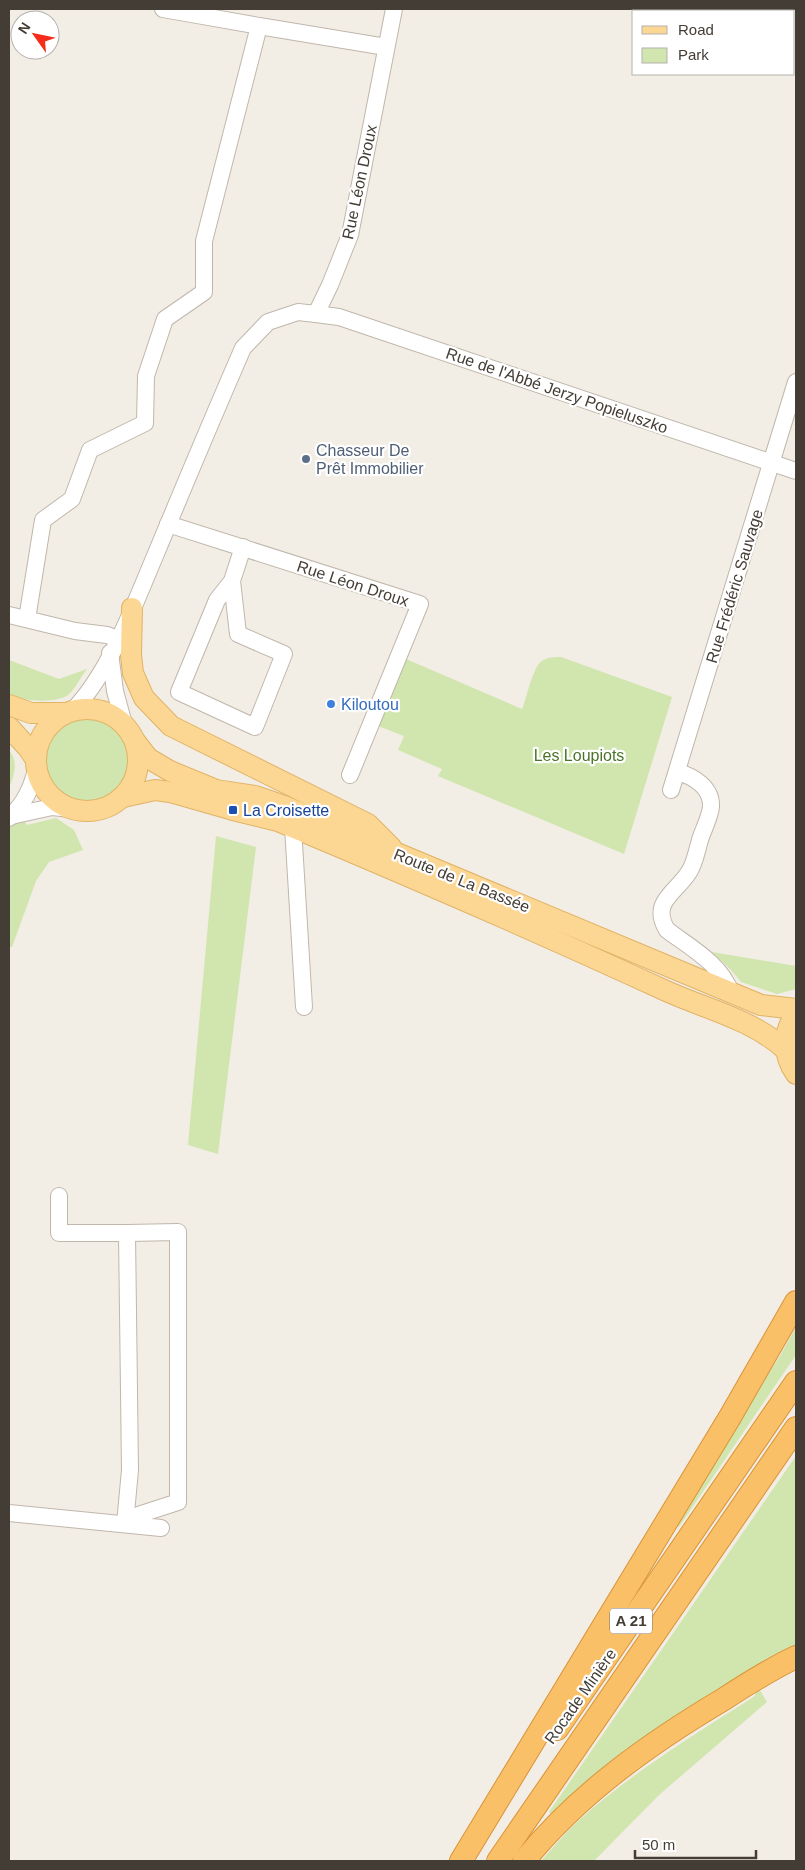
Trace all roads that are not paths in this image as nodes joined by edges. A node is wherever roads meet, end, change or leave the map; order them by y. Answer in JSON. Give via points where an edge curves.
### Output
{"nodes":[{"id":1,"x":163,"y":9,"type":"edge"},
{"id":2,"x":394,"y":9,"type":"edge"},
{"id":3,"x":259,"y":26,"type":"junction"},
{"id":4,"x":386,"y":47,"type":"junction"},
{"id":5,"x":316,"y":314,"type":"junction"},
{"id":6,"x":796,"y":382,"type":"edge"},
{"id":7,"x":772,"y":462,"type":"junction"},
{"id":8,"x":796,"y":471,"type":"edge"},
{"id":9,"x":168,"y":524,"type":"junction"},
{"id":10,"x":242,"y":547,"type":"junction"},
{"id":11,"x":232,"y":581,"type":"junction"},
{"id":12,"x":132,"y":608,"type":"junction"},
{"id":13,"x":9,"y":615,"type":"edge"},
{"id":14,"x":27,"y":619,"type":"junction"},
{"id":15,"x":114,"y":646,"type":"junction"},
{"id":16,"x":9,"y":705,"type":"edge"},
{"id":17,"x":69,"y":712,"type":"junction"},
{"id":18,"x":124,"y":724,"type":"junction"},
{"id":19,"x":9,"y":727,"type":"edge"},
{"id":20,"x":135,"y":741,"type":"junction"},
{"id":21,"x":36,"y":763,"type":"junction"},
{"id":22,"x":677,"y":772,"type":"junction"},
{"id":23,"x":350,"y":775,"type":"dead end"},
{"id":24,"x":671,"y":790,"type":"dead end"},
{"id":25,"x":123,"y":797,"type":"junction"},
{"id":26,"x":72,"y":809,"type":"junction"},
{"id":27,"x":10,"y":818,"type":"edge"},
{"id":28,"x":293,"y":827,"type":"junction"},
{"id":29,"x":397,"y":853,"type":"junction"},
{"id":30,"x":731,"y":993,"type":"junction"},
{"id":31,"x":304,"y":1007,"type":"dead end"},
{"id":32,"x":796,"y":1009,"type":"edge"},
{"id":33,"x":796,"y":1014,"type":"edge"},
{"id":34,"x":786,"y":1050,"type":"junction"},
{"id":35,"x":796,"y":1074,"type":"edge"},
{"id":36,"x":59,"y":1196,"type":"dead end"},
{"id":37,"x":127,"y":1233,"type":"junction"},
{"id":38,"x":796,"y":1302,"type":"edge"},
{"id":39,"x":796,"y":1382,"type":"edge"},
{"id":40,"x":796,"y":1428,"type":"edge"},
{"id":41,"x":9,"y":1513,"type":"edge"},
{"id":42,"x":125,"y":1524,"type":"junction"},
{"id":43,"x":161,"y":1528,"type":"dead end"},
{"id":44,"x":796,"y":1658,"type":"edge"},
{"id":45,"x":462,"y":1861,"type":"edge"},
{"id":46,"x":466,"y":1861,"type":"edge"},
{"id":47,"x":498,"y":1861,"type":"edge"},
{"id":48,"x":524,"y":1861,"type":"edge"}],
"edges":[{"from":1,"to":3,"type":"street"},
{"from":2,"to":4,"type":"street","name":"Rue Léon Droux"},
{"from":3,"to":4,"type":"street"},
{"from":3,"to":14,"type":"street","via":[[204,241],[204,292],[165,319],[146,376],[145,423],[90,450],[72,499],[43,520]]},
{"from":4,"to":5,"type":"street","name":"Rue Léon Droux","via":[[350,235]]},
{"from":5,"to":7,"type":"street","name":"Rue de l'Abbé Jerzy Popieluszko","via":[[339,317]]},
{"from":5,"to":9,"type":"street","via":[[298,312],[268,322],[243,348]]},
{"from":6,"to":7,"type":"street","name":"Rue Frédéric Sauvage"},
{"from":7,"to":8,"type":"street","name":"Rue de l'Abbé Jerzy Popieluszko"},
{"from":7,"to":22,"type":"street","name":"Rue Frédéric Sauvage"},
{"from":9,"to":10,"type":"street","name":"Rue Léon Droux"},
{"from":9,"to":12,"type":"street"},
{"from":10,"to":11,"type":"street"},
{"from":10,"to":23,"type":"street","name":"Rue Léon Droux","via":[[420,604]]},
{"from":11,"to":11,"type":"street","via":[[217,600],[179,692],[255,727],[284,654],[238,634]]},
{"from":12,"to":15,"type":"street"},
{"from":12,"to":29,"type":"main road","via":[[133,673],[144,698],[171,726],[368,824]]},
{"from":13,"to":14,"type":"street"},
{"from":14,"to":15,"type":"street","via":[[107,635]]},
{"from":15,"to":17,"type":"street","via":[[84,699]]},
{"from":15,"to":18,"type":"street","via":[[115,691]]},
{"from":16,"to":17,"type":"main road","via":[[32,713]]},
{"from":17,"to":18,"type":"main road","via":[[87,708],[101,710]]},
{"from":17,"to":21,"type":"main road","via":[[44,732]]},
{"from":18,"to":20,"type":"main road"},
{"from":19,"to":21,"type":"main road","via":[[28,748]]},
{"from":20,"to":25,"type":"main road","via":[[138,770]]},
{"from":20,"to":29,"type":"main road","name":"Route de La Bassée","via":[[148,758],[170,772],[216,790],[255,796],[284,806]]},
{"from":21,"to":26,"type":"main road","via":[[42,785],[48,793]]},
{"from":21,"to":27,"type":"street","via":[[27,797]]},
{"from":22,"to":24,"type":"street","name":"Rue Frédéric Sauvage"},
{"from":22,"to":30,"type":"street","via":[[702,784],[709,795],[711,807],[690,872],[666,899],[662,922],[667,930],[719,971]]},
{"from":25,"to":26,"type":"main road","via":[[99,810]]},
{"from":25,"to":28,"type":"main road","name":"Route de La Bassée","via":[[155,790],[170,792]]},
{"from":26,"to":27,"type":"street","via":[[52,807]]},
{"from":28,"to":31,"type":"street"},
{"from":28,"to":34,"type":"main road","name":"Route de La Bassée","via":[[676,996],[744,1022]]},
{"from":29,"to":30,"type":"main road","name":"Route de La Bassée"},
{"from":30,"to":32,"type":"main road","name":"Route de La Bassée","via":[[761,1005]]},
{"from":33,"to":34,"type":"main road","via":[[788,1028]]},
{"from":34,"to":35,"type":"main road"},
{"from":36,"to":37,"type":"street","via":[[59,1233]]},
{"from":37,"to":42,"type":"street","via":[[130,1470]]},
{"from":37,"to":42,"type":"street","via":[[178,1232],[178,1502],[138,1515]]},
{"from":38,"to":45,"type":"highway","via":[[730,1418]]},
{"from":39,"to":46,"type":"highway","name":"Rocade Minière","number":"A 21"},
{"from":40,"to":47,"type":"highway","name":"Rocade Minière","number":"A 21"},
{"from":41,"to":42,"type":"street"},
{"from":42,"to":43,"type":"street"},
{"from":44,"to":48,"type":"highway","via":[[652,1745],[606,1780]]}]}
